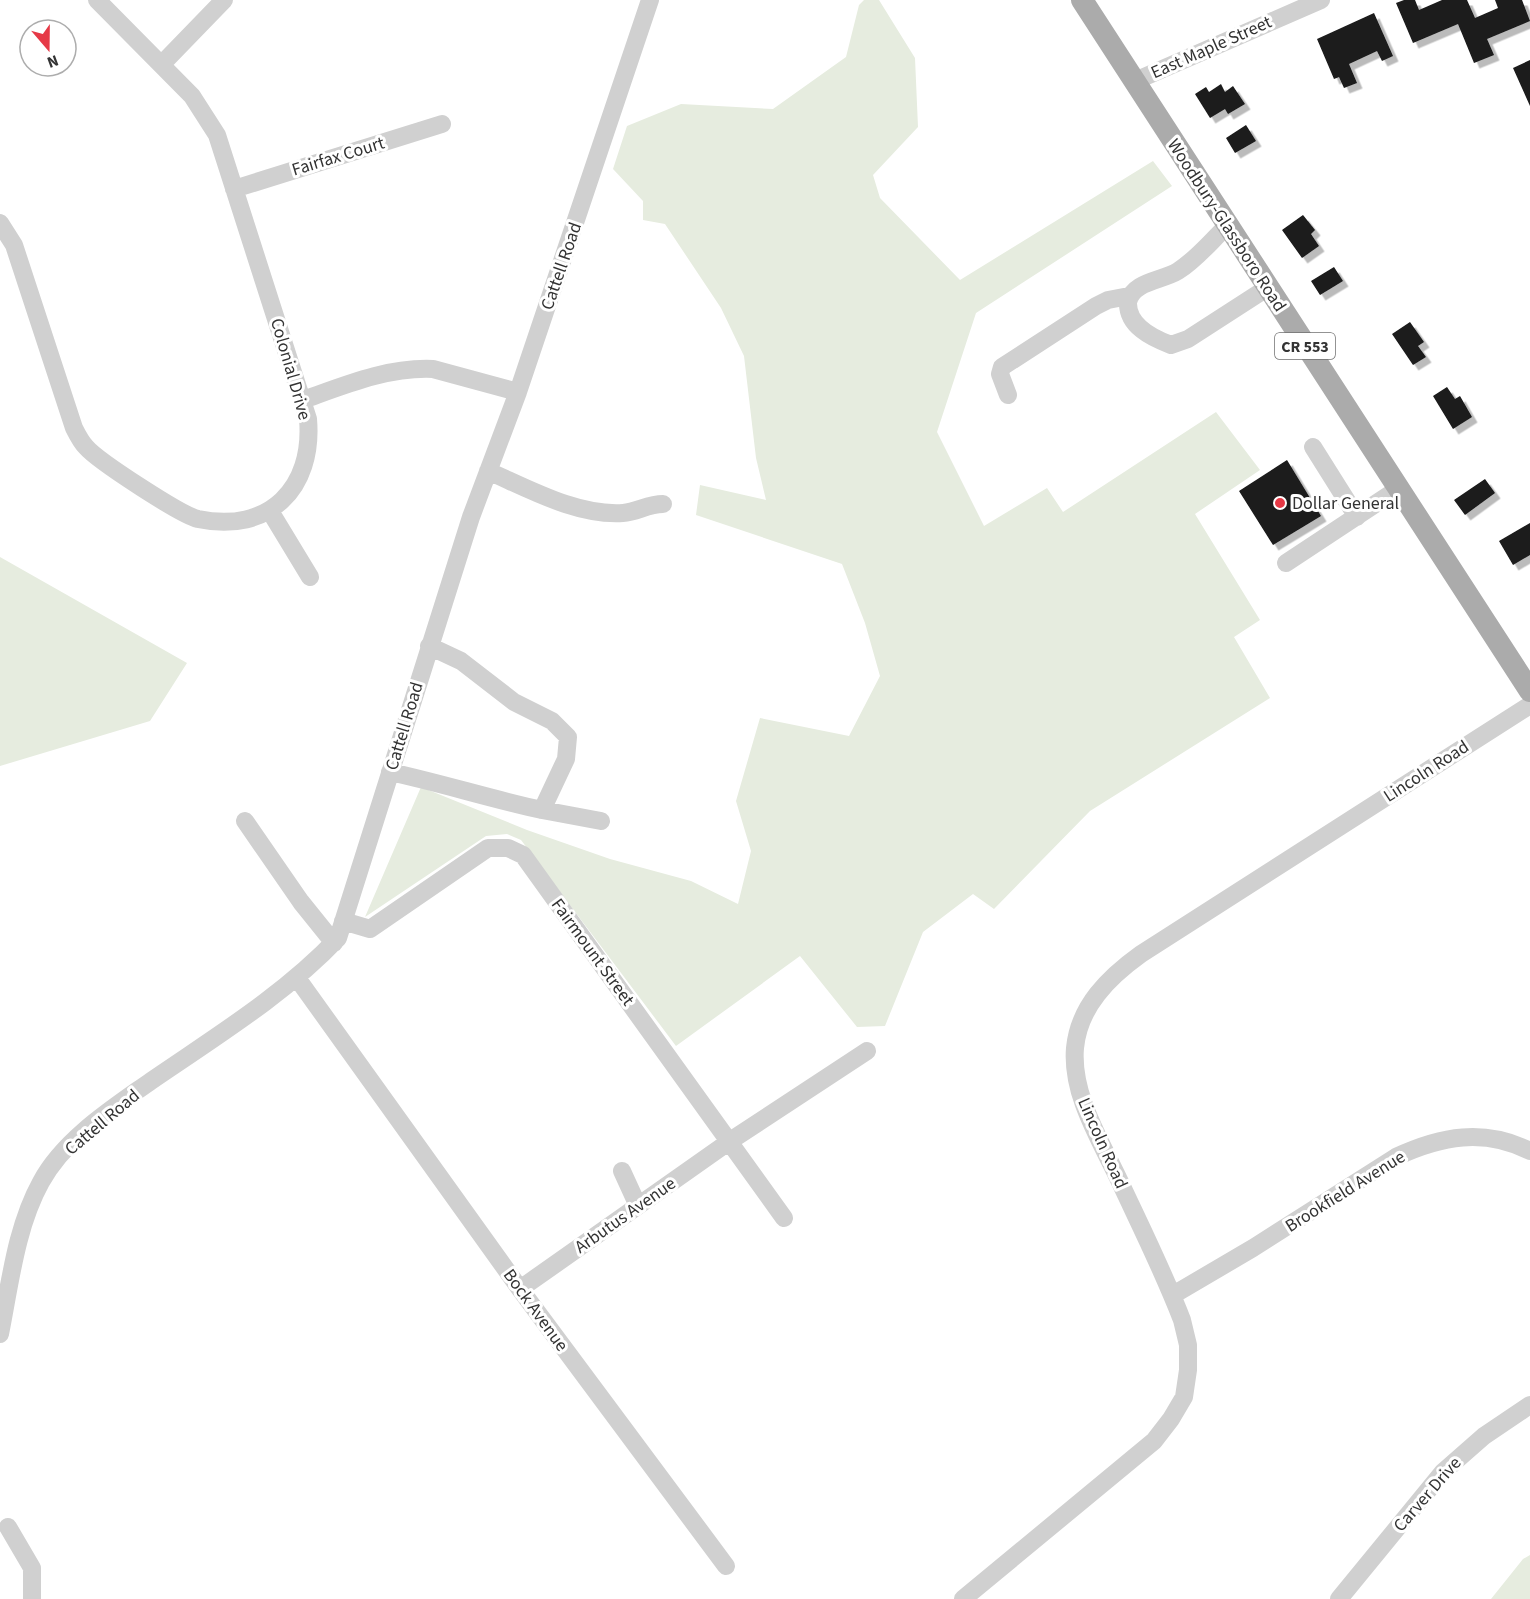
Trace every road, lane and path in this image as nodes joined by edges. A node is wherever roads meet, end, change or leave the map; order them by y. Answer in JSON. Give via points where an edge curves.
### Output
{"nodes":[{"id":1,"x":97,"y":0,"type":"edge"},
{"id":2,"x":224,"y":0,"type":"edge"},
{"id":3,"x":650,"y":0,"type":"edge"},
{"id":4,"x":1082,"y":0,"type":"edge"},
{"id":5,"x":1321,"y":0,"type":"edge"},
{"id":6,"x":1293,"y":5,"type":"edge"},
{"id":7,"x":162,"y":64,"type":"junction"},
{"id":8,"x":1135,"y":81,"type":"junction"},
{"id":9,"x":442,"y":124,"type":"dead end"},
{"id":10,"x":234,"y":189,"type":"junction"},
{"id":11,"x":0,"y":223,"type":"edge"},
{"id":12,"x":1227,"y":226,"type":"junction"},
{"id":13,"x":1267,"y":288,"type":"junction"},
{"id":14,"x":1129,"y":296,"type":"junction"},
{"id":15,"x":518,"y":392,"type":"junction"},
{"id":16,"x":1008,"y":395,"type":"dead end"},
{"id":17,"x":303,"y":400,"type":"junction"},
{"id":18,"x":1313,"y":447,"type":"dead end"},
{"id":19,"x":488,"y":471,"type":"junction"},
{"id":20,"x":1398,"y":489,"type":"junction"},
{"id":21,"x":663,"y":504,"type":"dead end"},
{"id":22,"x":270,"y":511,"type":"junction"},
{"id":23,"x":1356,"y":517,"type":"junction"},
{"id":24,"x":1286,"y":563,"type":"dead end"},
{"id":25,"x":310,"y":577,"type":"dead end"},
{"id":26,"x":429,"y":646,"type":"junction"},
{"id":27,"x":1530,"y":691,"type":"edge"},
{"id":28,"x":1530,"y":705,"type":"edge"},
{"id":29,"x":390,"y":772,"type":"junction"},
{"id":30,"x":542,"y":810,"type":"junction"},
{"id":31,"x":245,"y":821,"type":"dead end"},
{"id":32,"x":601,"y":821,"type":"dead end"},
{"id":33,"x":343,"y":921,"type":"junction"},
{"id":34,"x":334,"y":943,"type":"junction"},
{"id":35,"x":297,"y":978,"type":"junction"},
{"id":36,"x":867,"y":1051,"type":"dead end"},
{"id":37,"x":730,"y":1141,"type":"junction"},
{"id":38,"x":1530,"y":1151,"type":"edge"},
{"id":39,"x":621,"y":1171,"type":"dead end"},
{"id":40,"x":638,"y":1206,"type":"junction"},
{"id":41,"x":784,"y":1218,"type":"dead end"},
{"id":42,"x":520,"y":1289,"type":"junction"},
{"id":43,"x":1173,"y":1295,"type":"junction"},
{"id":44,"x":0,"y":1335,"type":"edge"},
{"id":45,"x":1530,"y":1405,"type":"edge"},
{"id":46,"x":8,"y":1527,"type":"dead end"},
{"id":47,"x":726,"y":1566,"type":"dead end"},
{"id":48,"x":32,"y":1599,"type":"edge"},
{"id":49,"x":963,"y":1599,"type":"edge"},
{"id":50,"x":1339,"y":1599,"type":"edge"}],
"edges":[{"from":1,"to":7,"type":"street","name":"Colonial Drive"},
{"from":2,"to":7,"type":"street"},
{"from":3,"to":15,"type":"street","name":"Cattell Road"},
{"from":4,"to":8,"type":"main road","name":"Woodbury-Glassboro Road","number":"CR 553"},
{"from":5,"to":6,"type":"street","name":"East Maple Street"},
{"from":6,"to":8,"type":"street","name":"East Maple Street"},
{"from":7,"to":10,"type":"street","name":"Colonial Drive","via":[[208,119]]},
{"from":8,"to":12,"type":"main road","name":"Woodbury-Glassboro Road","number":"CR 553"},
{"from":9,"to":10,"type":"street","name":"Fairfax Court"},
{"from":10,"to":17,"type":"street","name":"Colonial Drive"},
{"from":11,"to":22,"type":"street","name":"Colonial Drive","via":[[14,245],[74,428],[84,446],[195,519],[223,523]]},
{"from":12,"to":13,"type":"main road","name":"Woodbury-Glassboro Road","number":"CR 553"},
{"from":12,"to":14,"type":"street","via":[[1192,261],[1159,281],[1141,285]]},
{"from":13,"to":14,"type":"street","via":[[1188,339],[1171,345],[1145,335],[1129,312]]},
{"from":13,"to":20,"type":"main road","name":"Woodbury-Glassboro Road","number":"CR 553"},
{"from":14,"to":16,"type":"street","via":[[1096,306],[1002,367],[1000,374]]},
{"from":15,"to":17,"type":"street","via":[[418,368],[396,370]]},
{"from":15,"to":19,"type":"street","name":"Cattell Road"},
{"from":17,"to":22,"type":"street","name":"Colonial Drive","via":[[310,440],[308,457],[292,489]]},
{"from":18,"to":23,"type":"street"},
{"from":19,"to":21,"type":"street","via":[[543,496],[605,512],[631,512],[647,504]]},
{"from":19,"to":26,"type":"street","name":"Cattell Road"},
{"from":20,"to":23,"type":"street"},
{"from":20,"to":27,"type":"main road","name":"Woodbury-Glassboro Road","number":"CR 553"},
{"from":22,"to":25,"type":"street"},
{"from":23,"to":24,"type":"street"},
{"from":26,"to":29,"type":"street","name":"Cattell Road"},
{"from":26,"to":30,"type":"street","via":[[461,661],[514,702],[552,721],[568,737],[566,759]]},
{"from":28,"to":43,"type":"street","name":"Lincoln Road","via":[[1141,954],[1114,973],[1097,992],[1075,1048],[1080,1093]]},
{"from":29,"to":30,"type":"street","via":[[481,798]]},
{"from":29,"to":33,"type":"street","name":"Cattell Road"},
{"from":30,"to":32,"type":"street"},
{"from":31,"to":34,"type":"street"},
{"from":33,"to":34,"type":"street","name":"Cattell Road"},
{"from":33,"to":37,"type":"street","name":"Fairmount Street","via":[[370,929],[488,848],[508,848],[524,855]]},
{"from":34,"to":35,"type":"street","name":"Cattell Road"},
{"from":35,"to":42,"type":"street","name":"Bock Avenue"},
{"from":35,"to":44,"type":"street","name":"Cattell Road","via":[[118,1105],[70,1145],[42,1179],[26,1214]]},
{"from":36,"to":37,"type":"street","name":"Arbutus Avenue"},
{"from":37,"to":40,"type":"street","name":"Arbutus Avenue"},
{"from":37,"to":41,"type":"street","name":"Fairmount Street"},
{"from":38,"to":43,"type":"street","name":"Brookfield Avenue","via":[[1510,1141],[1489,1138],[1445,1138],[1420,1146],[1396,1156]]},
{"from":39,"to":40,"type":"street"},
{"from":40,"to":42,"type":"street","name":"Arbutus Avenue"},
{"from":42,"to":47,"type":"street","name":"Bock Avenue"},
{"from":43,"to":49,"type":"street","name":"Lincoln Road","via":[[1188,1345],[1184,1397],[1171,1419],[1154,1441]]},
{"from":45,"to":50,"type":"street","name":"Carver Drive","via":[[1484,1436],[1443,1472]]},
{"from":46,"to":48,"type":"street","via":[[32,1568]]}]}
